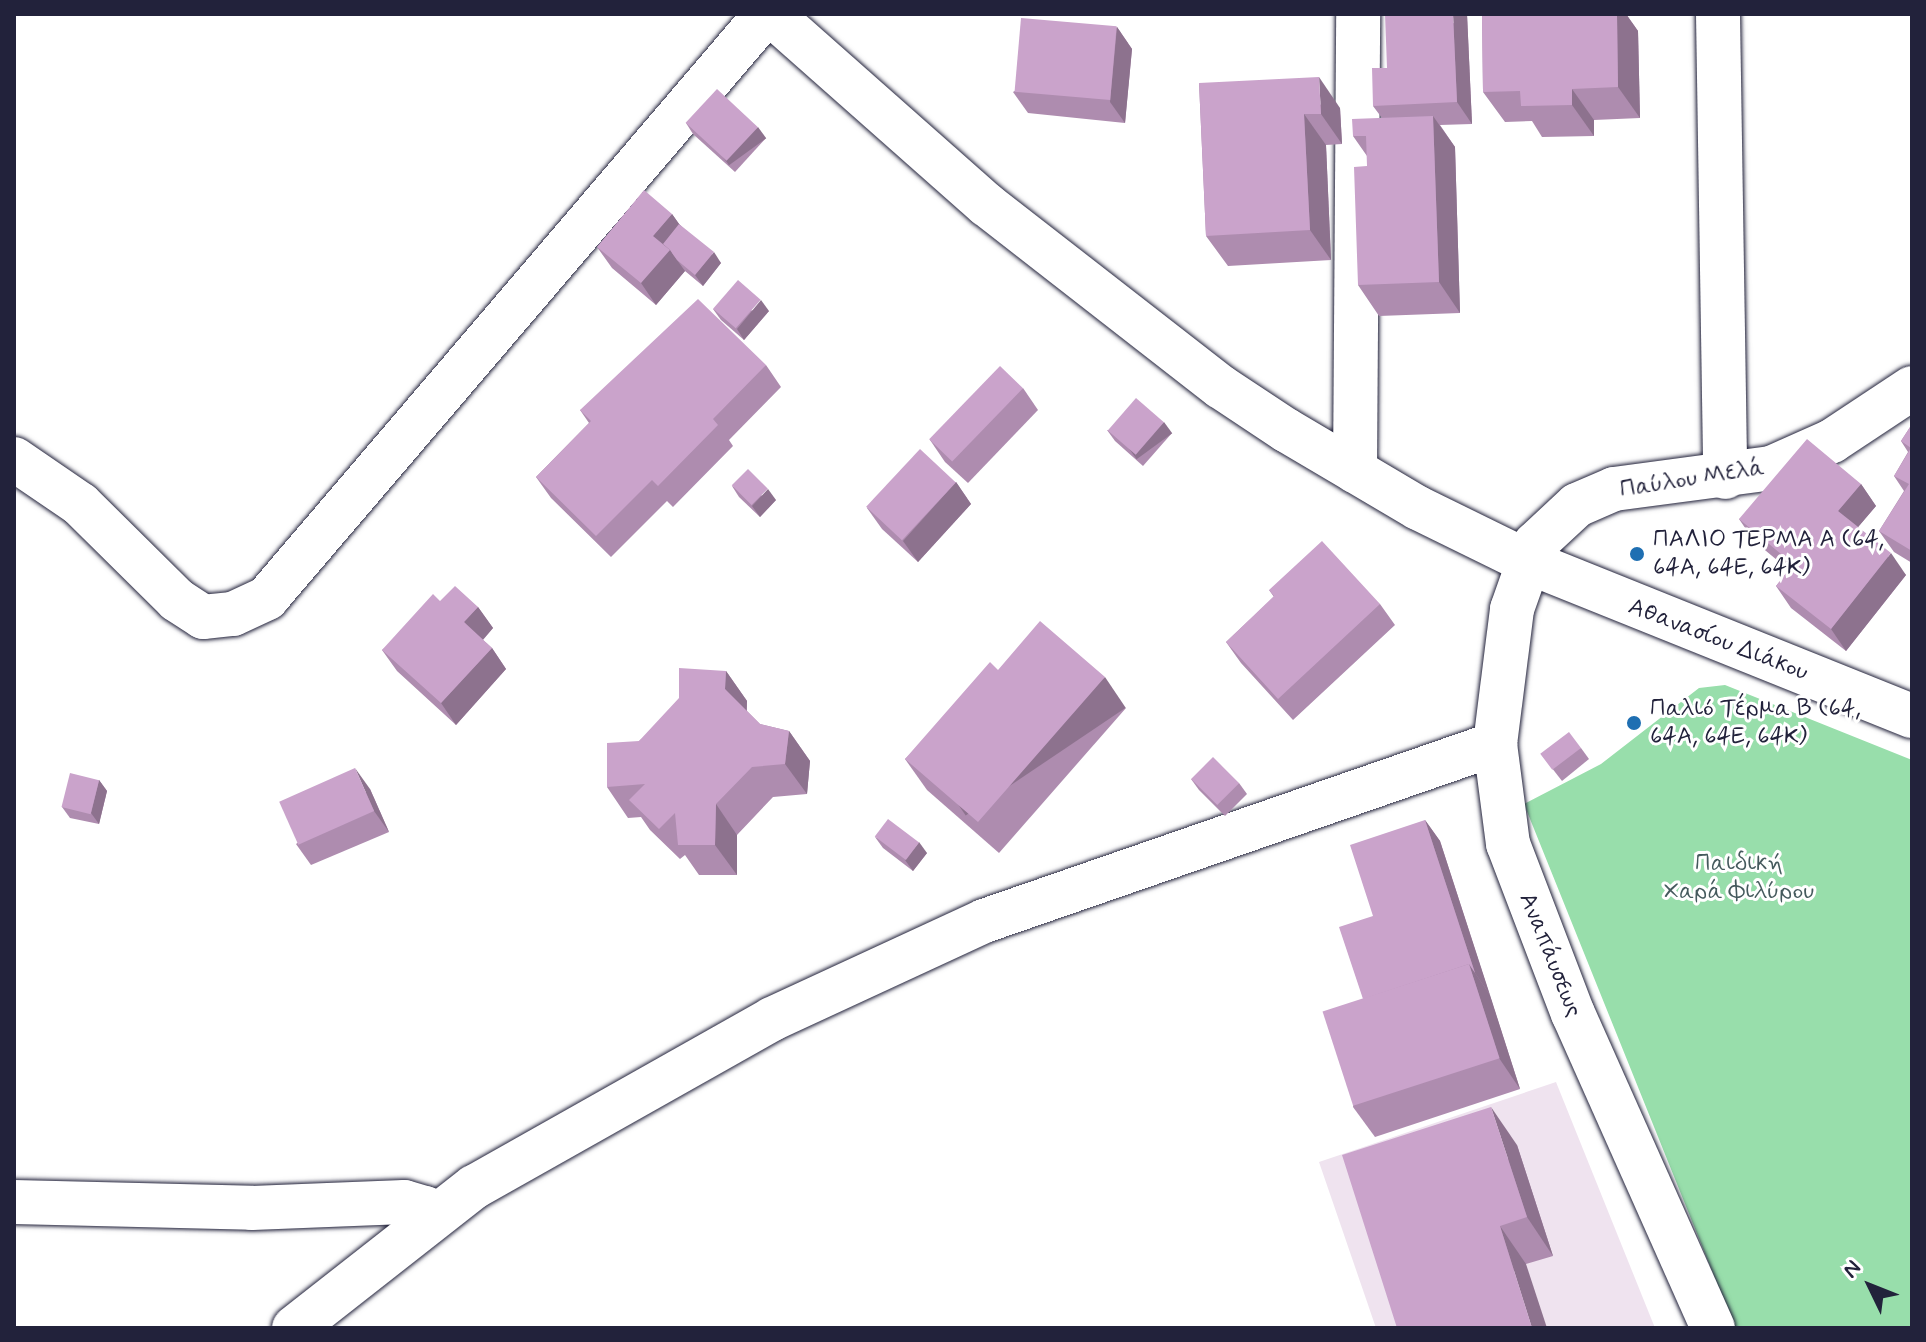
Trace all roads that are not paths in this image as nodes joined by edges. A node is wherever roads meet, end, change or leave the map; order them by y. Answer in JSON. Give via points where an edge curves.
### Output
{"nodes":[{"id":1,"x":768,"y":14,"type":"edge"},
{"id":2,"x":1358,"y":14,"type":"edge"},
{"id":3,"x":1718,"y":14,"type":"edge"},
{"id":4,"x":1912,"y":388,"type":"edge"},
{"id":5,"x":14,"y":459,"type":"edge"},
{"id":6,"x":1355,"y":471,"type":"junction"},
{"id":7,"x":1725,"y":477,"type":"junction"},
{"id":8,"x":1526,"y":561,"type":"junction"},
{"id":9,"x":1912,"y":716,"type":"edge"},
{"id":10,"x":1495,"y":744,"type":"junction"},
{"id":11,"x":14,"y":1202,"type":"edge"},
{"id":12,"x":432,"y":1216,"type":"junction"},
{"id":13,"x":294,"y":1328,"type":"edge"},
{"id":14,"x":1713,"y":1328,"type":"edge"}],
"edges":[{"from":1,"to":5,"type":"street","via":[[267,598],[233,614],[203,617],[177,600],[80,504]]},
{"from":1,"to":6,"type":"street","name":"Αθανασίου Διάκου","via":[[975,195],[1098,293],[1221,387]]},
{"from":2,"to":6,"type":"street"},
{"from":3,"to":7,"type":"street"},
{"from":4,"to":7,"type":"street","name":"Παύλου Μελά","via":[[1810,452],[1771,468]]},
{"from":6,"to":8,"type":"street","name":"Αθανασίου Διάκου"},
{"from":7,"to":8,"type":"street","name":"Παύλου Μελά","via":[[1598,495],[1558,519]]},
{"from":8,"to":9,"type":"street","name":"Αθανασίου Διάκου"},
{"from":8,"to":10,"type":"street","name":"Αναπάυσεως","via":[[1512,609]]},
{"from":10,"to":12,"type":"street","via":[[1036,902],[933,943],[772,1019],[607,1108]]},
{"from":10,"to":14,"type":"street","name":"Αναπάυσεως","via":[[1501,812],[1523,889],[1631,1150]]},
{"from":11,"to":12,"type":"street","via":[[252,1208],[404,1202]]},
{"from":12,"to":13,"type":"street"}]}
